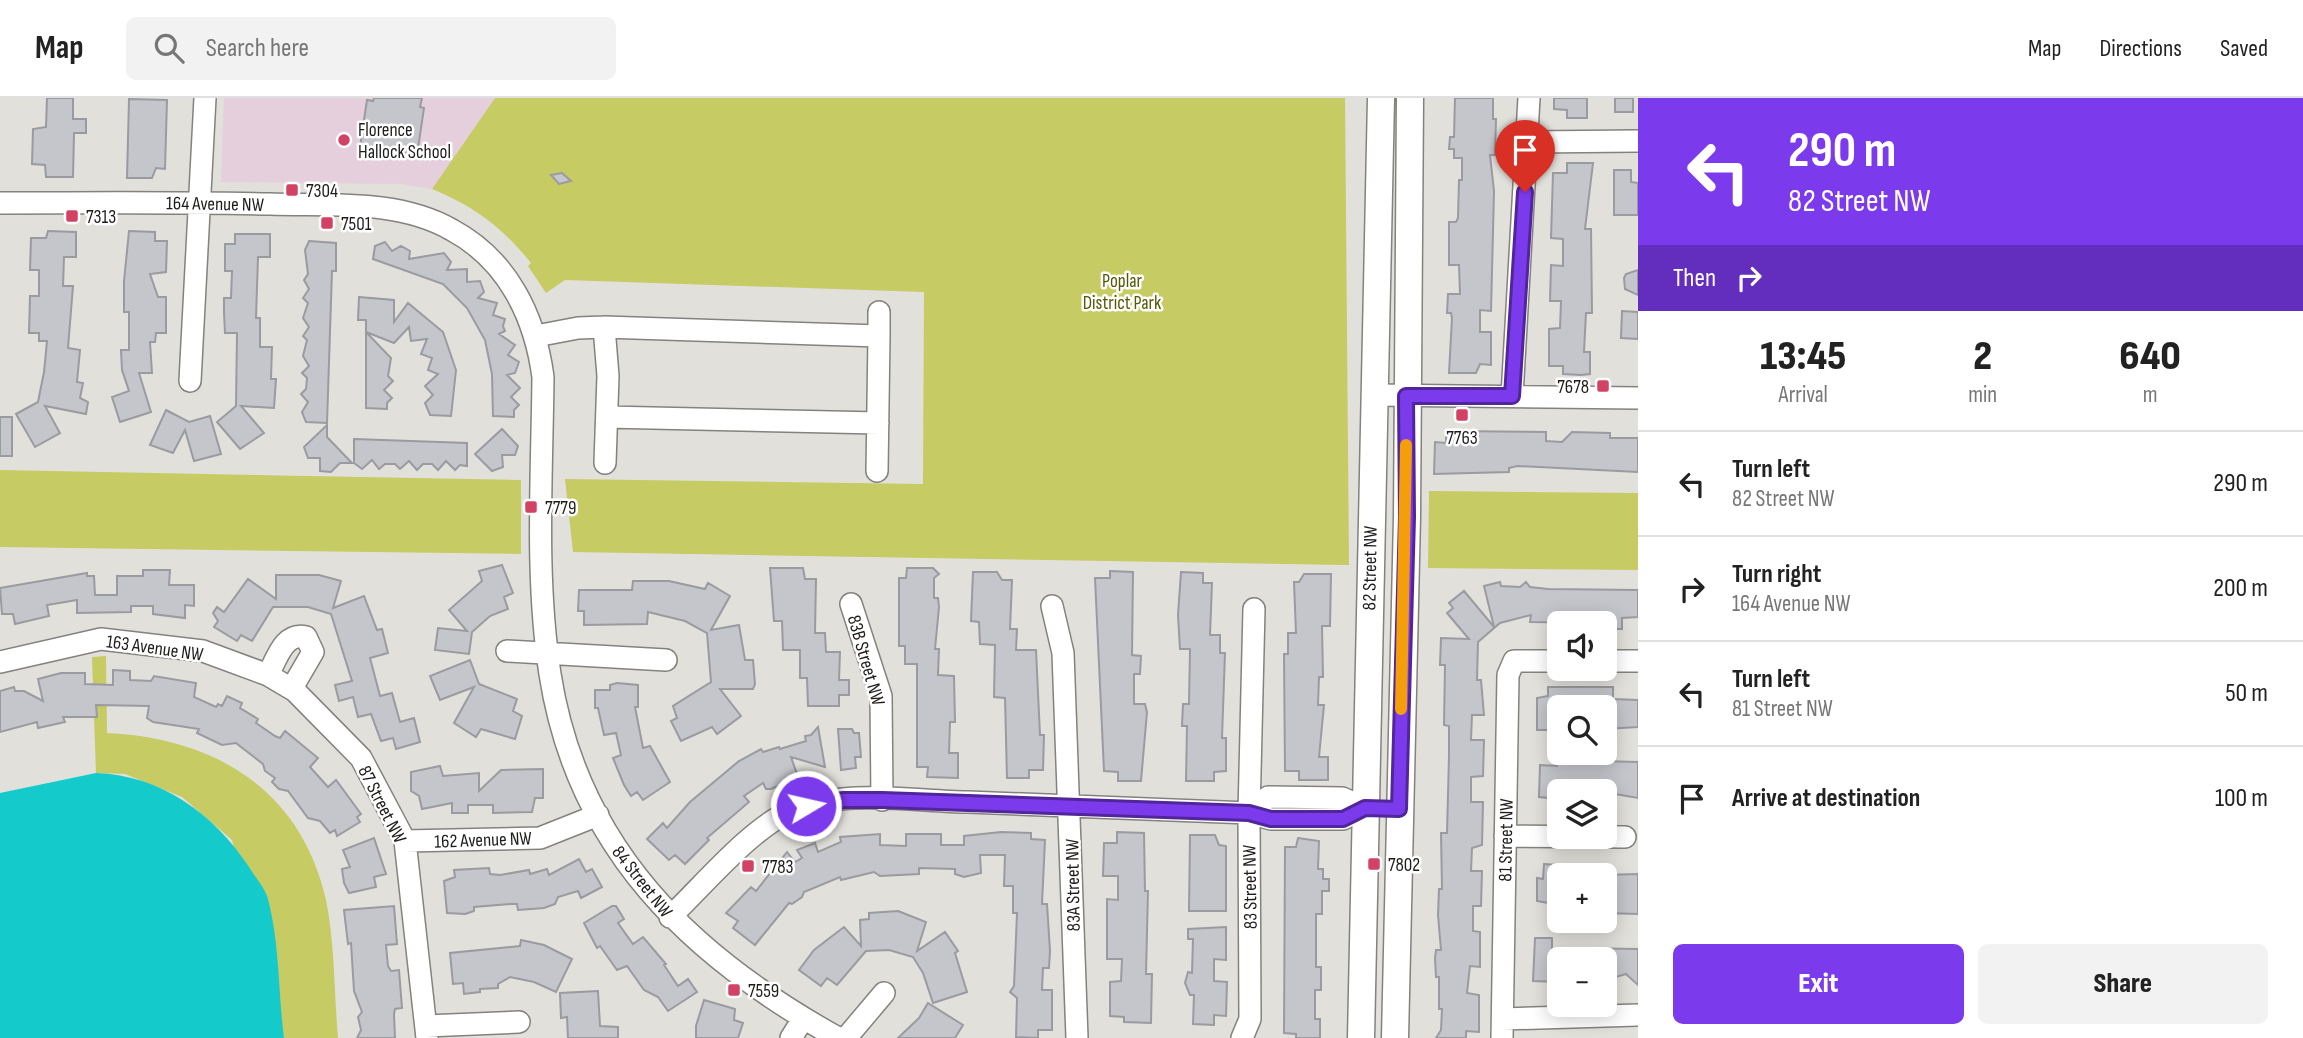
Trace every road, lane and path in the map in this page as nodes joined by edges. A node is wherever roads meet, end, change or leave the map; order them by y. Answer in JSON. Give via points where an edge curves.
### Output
{"nodes":[{"id":1,"x":205,"y":98,"type":"edge"},
{"id":2,"x":1381,"y":98,"type":"edge"},
{"id":3,"x":1410,"y":98,"type":"edge"},
{"id":4,"x":1530,"y":98,"type":"edge"},
{"id":5,"x":1638,"y":141,"type":"edge"},
{"id":6,"x":1528,"y":142,"type":"junction"},
{"id":7,"x":199,"y":202,"type":"junction"},
{"id":8,"x":0,"y":203,"type":"edge"},
{"id":9,"x":429,"y":219,"type":"joint"},
{"id":10,"x":879,"y":312,"type":"dead end"},
{"id":11,"x":604,"y":327,"type":"junction"},
{"id":12,"x":536,"y":336,"type":"junction"},
{"id":13,"x":878,"y":336,"type":"junction"},
{"id":14,"x":190,"y":381,"type":"dead end"},
{"id":15,"x":1374,"y":395,"type":"junction"},
{"id":16,"x":1406,"y":396,"type":"junction"},
{"id":17,"x":1512,"y":396,"type":"junction"},
{"id":18,"x":1638,"y":398,"type":"edge"},
{"id":19,"x":607,"y":417,"type":"junction"},
{"id":20,"x":878,"y":422,"type":"junction"},
{"id":21,"x":605,"y":463,"type":"dead end"},
{"id":22,"x":877,"y":471,"type":"dead end"},
{"id":23,"x":851,"y":604,"type":"dead end"},
{"id":24,"x":1052,"y":606,"type":"dead end"},
{"id":25,"x":1254,"y":609,"type":"dead end"},
{"id":26,"x":507,"y":652,"type":"dead end"},
{"id":27,"x":548,"y":652,"type":"junction"},
{"id":28,"x":666,"y":660,"type":"dead end"},
{"id":29,"x":1547,"y":661,"type":"edge"},
{"id":30,"x":1617,"y":661,"type":"edge"},
{"id":31,"x":1638,"y":661,"type":"edge"},
{"id":32,"x":0,"y":662,"type":"edge"},
{"id":33,"x":268,"y":675,"type":"junction"},
{"id":34,"x":293,"y":690,"type":"junction"},
{"id":35,"x":882,"y":800,"type":"junction"},
{"id":36,"x":1070,"y":806,"type":"junction"},
{"id":37,"x":1365,"y":808,"type":"junction"},
{"id":38,"x":1399,"y":809,"type":"junction"},
{"id":39,"x":1249,"y":813,"type":"junction"},
{"id":40,"x":598,"y":816,"type":"junction"},
{"id":41,"x":1505,"y":836,"type":"junction"},
{"id":42,"x":1625,"y":837,"type":"dead end"},
{"id":43,"x":405,"y":841,"type":"junction"},
{"id":44,"x":670,"y":917,"type":"junction"},
{"id":45,"x":884,"y":992,"type":"dead end"},
{"id":46,"x":1638,"y":1015,"type":"edge"},
{"id":47,"x":803,"y":1019,"type":"junction"},
{"id":48,"x":519,"y":1022,"type":"dead end"},
{"id":49,"x":1503,"y":1029,"type":"edge"},
{"id":50,"x":426,"y":1032,"type":"edge"},
{"id":51,"x":791,"y":1038,"type":"edge"},
{"id":52,"x":838,"y":1038,"type":"edge"},
{"id":53,"x":846,"y":1038,"type":"edge"},
{"id":54,"x":1077,"y":1038,"type":"edge"},
{"id":55,"x":1242,"y":1038,"type":"edge"},
{"id":56,"x":1360,"y":1038,"type":"edge"},
{"id":57,"x":1395,"y":1038,"type":"edge"}],
"edges":[{"from":1,"to":7,"type":"street"},
{"from":2,"to":15,"type":"main road","name":"82 Street NW"},
{"from":3,"to":16,"type":"main road","name":"82 Street NW"},
{"from":4,"to":6,"type":"street"},
{"from":5,"to":6,"type":"street"},
{"from":6,"to":17,"type":"street"},
{"from":7,"to":8,"type":"street","name":"164 Avenue NW"},
{"from":7,"to":9,"type":"street","name":"164 Avenue NW","via":[[378,207]]},
{"from":7,"to":14,"type":"street"},
{"from":9,"to":12,"type":"street","name":"84 Street NW","via":[[469,240],[499,268],[527,311]]},
{"from":10,"to":13,"type":"street"},
{"from":11,"to":12,"type":"street"},
{"from":11,"to":13,"type":"street"},
{"from":11,"to":19,"type":"street"},
{"from":12,"to":27,"type":"street","name":"84 Street NW","via":[[543,377],[541,580]]},
{"from":13,"to":20,"type":"street"},
{"from":15,"to":16,"type":"street"},
{"from":15,"to":37,"type":"main road","name":"82 Street NW"},
{"from":16,"to":17,"type":"street"},
{"from":16,"to":38,"type":"main road","name":"82 Street NW"},
{"from":17,"to":18,"type":"street"},
{"from":19,"to":20,"type":"street"},
{"from":19,"to":21,"type":"street"},
{"from":20,"to":22,"type":"street"},
{"from":23,"to":35,"type":"street","name":"83B Street NW","via":[[881,696]]},
{"from":24,"to":36,"type":"street","name":"83A Street NW","via":[[1063,653]]},
{"from":25,"to":39,"type":"street","name":"83 Street NW"},
{"from":26,"to":27,"type":"street"},
{"from":27,"to":28,"type":"street"},
{"from":27,"to":40,"type":"street","name":"84 Street NW","via":[[565,740]]},
{"from":29,"to":41,"type":"street","name":"81 Street NW","via":[[1514,661],[1508,675]]},
{"from":30,"to":31,"type":"street"},
{"from":32,"to":33,"type":"street","name":"163 Avenue NW","via":[[101,639],[203,651]]},
{"from":33,"to":34,"type":"street","name":"163 Avenue NW"},
{"from":33,"to":34,"type":"street","via":[[288,639],[306,637],[313,652]]},
{"from":34,"to":43,"type":"street","name":"87 Street NW","via":[[360,758]]},
{"from":35,"to":36,"type":"street"},
{"from":35,"to":44,"type":"street","via":[[823,802],[782,815]]},
{"from":36,"to":39,"type":"street"},
{"from":36,"to":54,"type":"street","name":"83A Street NW"},
{"from":37,"to":38,"type":"main road"},
{"from":37,"to":39,"type":"street","via":[[1343,819],[1271,819]]},
{"from":37,"to":56,"type":"main road","name":"82 Street NW"},
{"from":38,"to":57,"type":"main road","name":"82 Street NW"},
{"from":39,"to":55,"type":"street","name":"83 Street NW","via":[[1251,1019]]},
{"from":40,"to":43,"type":"street","name":"162 Avenue NW","via":[[540,838]]},
{"from":40,"to":44,"type":"street","name":"84 Street NW","via":[[646,891]]},
{"from":41,"to":42,"type":"street"},
{"from":41,"to":49,"type":"street","name":"81 Street NW"},
{"from":43,"to":50,"type":"street","name":"87 Street NW"},
{"from":44,"to":47,"type":"street","name":"84 Street NW","via":[[716,959]]},
{"from":45,"to":53,"type":"street"},
{"from":46,"to":49,"type":"street"},
{"from":47,"to":51,"type":"street"},
{"from":47,"to":52,"type":"street","name":"84 Street NW"},
{"from":48,"to":50,"type":"street","name":"87 Street NW"}]}
